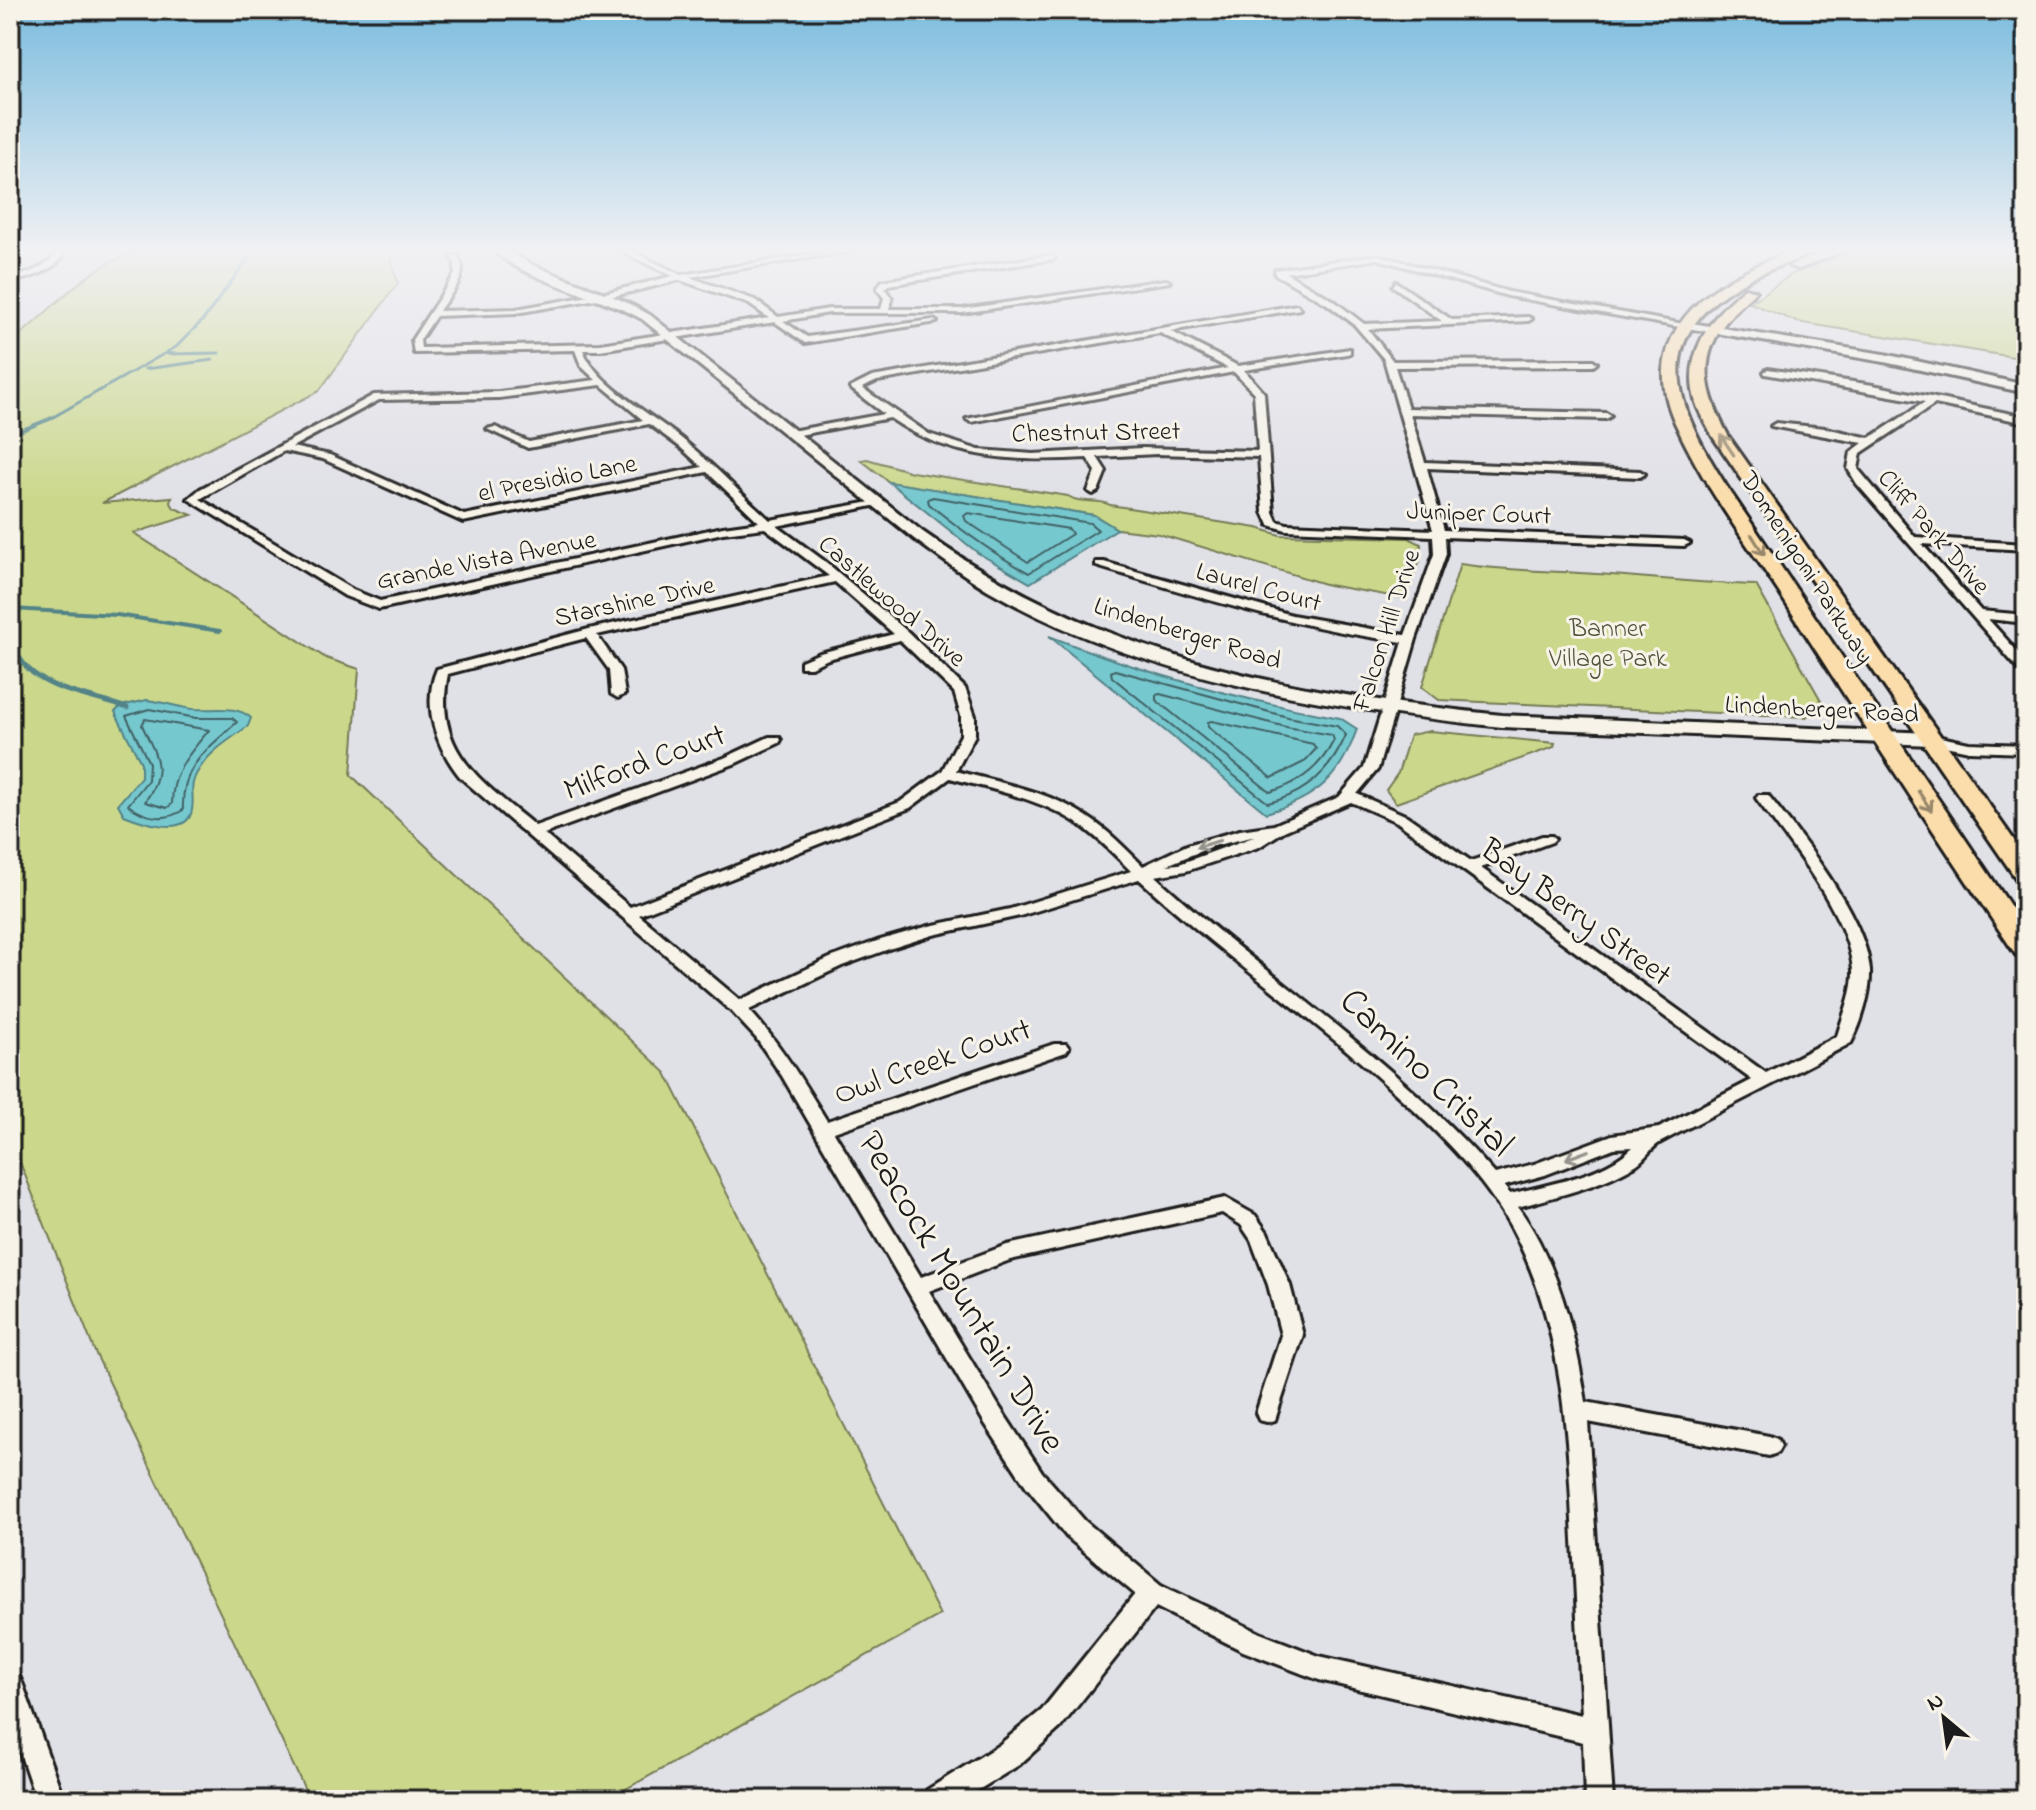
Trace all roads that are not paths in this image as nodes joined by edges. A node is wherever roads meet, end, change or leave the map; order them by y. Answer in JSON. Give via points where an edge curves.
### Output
{"nodes":[{"id":1,"x":421,"y":332,"type":"edge"},
{"id":2,"x":666,"y":332,"type":"edge"},
{"id":3,"x":684,"y":332,"type":"edge"},
{"id":4,"x":795,"y":332,"type":"edge"},
{"id":5,"x":869,"y":332,"type":"edge"},
{"id":6,"x":1147,"y":332,"type":"edge"},
{"id":7,"x":1166,"y":332,"type":"edge"},
{"id":8,"x":1366,"y":332,"type":"edge"},
{"id":9,"x":1682,"y":332,"type":"edge"},
{"id":10,"x":1711,"y":332,"type":"edge"},
{"id":11,"x":1748,"y":332,"type":"edge"},
{"id":12,"x":1759,"y":332,"type":"edge"},
{"id":13,"x":669,"y":335,"type":"junction"},
{"id":14,"x":578,"y":347,"type":"junction"},
{"id":15,"x":1347,"y":351,"type":"dead end"},
{"id":16,"x":1593,"y":363,"type":"dead end"},
{"id":17,"x":1391,"y":364,"type":"junction"},
{"id":18,"x":1235,"y":369,"type":"junction"},
{"id":19,"x":1768,"y":372,"type":"dead end"},
{"id":20,"x":2026,"y":381,"type":"edge"},
{"id":21,"x":603,"y":382,"type":"junction"},
{"id":22,"x":2026,"y":389,"type":"edge"},
{"id":23,"x":1934,"y":400,"type":"junction"},
{"id":24,"x":1405,"y":411,"type":"junction"},
{"id":25,"x":891,"y":415,"type":"junction"},
{"id":26,"x":1606,"y":416,"type":"dead end"},
{"id":27,"x":971,"y":419,"type":"dead end"},
{"id":28,"x":2026,"y":420,"type":"edge"},
{"id":29,"x":651,"y":421,"type":"junction"},
{"id":30,"x":1776,"y":426,"type":"dead end"},
{"id":31,"x":492,"y":429,"type":"dead end"},
{"id":32,"x":794,"y":433,"type":"junction"},
{"id":33,"x":1869,"y":441,"type":"junction"},
{"id":34,"x":282,"y":448,"type":"junction"},
{"id":35,"x":1264,"y":454,"type":"junction"},
{"id":36,"x":1092,"y":457,"type":"junction"},
{"id":37,"x":1422,"y":465,"type":"junction"},
{"id":38,"x":709,"y":469,"type":"junction"},
{"id":39,"x":1640,"y":474,"type":"dead end"},
{"id":40,"x":1093,"y":491,"type":"dead end"},
{"id":41,"x":874,"y":499,"type":"junction"},
{"id":42,"x":765,"y":522,"type":"junction"},
{"id":43,"x":1439,"y":533,"type":"junction"},
{"id":44,"x":1914,"y":540,"type":"junction"},
{"id":45,"x":1684,"y":543,"type":"dead end"},
{"id":46,"x":2026,"y":547,"type":"edge"},
{"id":47,"x":1100,"y":564,"type":"dead end"},
{"id":48,"x":838,"y":578,"type":"junction"},
{"id":49,"x":1978,"y":614,"type":"junction"},
{"id":50,"x":2026,"y":619,"type":"edge"},
{"id":51,"x":589,"y":633,"type":"junction"},
{"id":52,"x":904,"y":635,"type":"junction"},
{"id":53,"x":1410,"y":639,"type":"junction"},
{"id":54,"x":806,"y":664,"type":"dead end"},
{"id":55,"x":2026,"y":669,"type":"edge"},
{"id":56,"x":442,"y":672,"type":"joint"},
{"id":57,"x":618,"y":694,"type":"dead end"},
{"id":58,"x":1388,"y":708,"type":"junction"},
{"id":59,"x":1881,"y":736,"type":"junction"},
{"id":60,"x":1931,"y":739,"type":"junction"},
{"id":61,"x":2026,"y":739,"type":"edge"},
{"id":62,"x":774,"y":740,"type":"dead end"},
{"id":63,"x":2026,"y":749,"type":"edge"},
{"id":64,"x":948,"y":773,"type":"junction"},
{"id":65,"x":1348,"y":795,"type":"junction"},
{"id":66,"x":1763,"y":798,"type":"dead end"},
{"id":67,"x":534,"y":832,"type":"junction"},
{"id":68,"x":1547,"y":839,"type":"dead end"},
{"id":69,"x":1470,"y":867,"type":"junction"},
{"id":70,"x":1142,"y":873,"type":"junction"},
{"id":71,"x":2026,"y":875,"type":"edge"},
{"id":72,"x":628,"y":914,"type":"junction"},
{"id":73,"x":2026,"y":949,"type":"edge"},
{"id":74,"x":738,"y":1008,"type":"junction"},
{"id":75,"x":1060,"y":1048,"type":"dead end"},
{"id":76,"x":1767,"y":1082,"type":"junction"},
{"id":77,"x":823,"y":1129,"type":"junction"},
{"id":78,"x":1652,"y":1138,"type":"junction"},
{"id":79,"x":1491,"y":1182,"type":"junction"},
{"id":80,"x":1504,"y":1203,"type":"junction"},
{"id":81,"x":917,"y":1287,"type":"junction"},
{"id":82,"x":1577,"y":1410,"type":"junction"},
{"id":83,"x":1267,"y":1413,"type":"dead end"},
{"id":84,"x":1769,"y":1446,"type":"dead end"},
{"id":85,"x":1152,"y":1593,"type":"junction"},
{"id":86,"x":10,"y":1685,"type":"edge"},
{"id":87,"x":17,"y":1726,"type":"edge"},
{"id":88,"x":1596,"y":1732,"type":"junction"},
{"id":89,"x":956,"y":1796,"type":"edge"},
{"id":90,"x":50,"y":1800,"type":"edge"},
{"id":91,"x":1599,"y":1800,"type":"edge"}],
"edges":[{"from":1,"to":14,"type":"street","via":[[417,351]]},
{"from":2,"to":13,"type":"street","name":"Lindenberger Road"},
{"from":3,"to":13,"type":"street"},
{"from":4,"to":5,"type":"street","via":[[816,341]]},
{"from":6,"to":25,"type":"street","name":"Chestnut Street","via":[[855,388]]},
{"from":7,"to":18,"type":"street"},
{"from":8,"to":17,"type":"street","name":"Falcon Hill Drive"},
{"from":9,"to":59,"type":"main road","name":"Domenigoni Parkway","one_way":true,"via":[[1671,381],[1688,434]]},
{"from":60,"to":10,"type":"main road","name":"Domenigoni Parkway","one_way":true,"via":[[1721,437],[1702,399],[1703,347]]},
{"from":11,"to":22,"type":"street"},
{"from":12,"to":20,"type":"street","via":[[1874,349]]},
{"from":13,"to":14,"type":"street"},
{"from":13,"to":32,"type":"street","name":"Lindenberger Road"},
{"from":14,"to":21,"type":"street","name":"Castlewood Drive","via":[[584,364]]},
{"from":15,"to":18,"type":"street"},
{"from":16,"to":17,"type":"street"},
{"from":17,"to":24,"type":"street","name":"Falcon Hill Drive"},
{"from":18,"to":27,"type":"street"},
{"from":18,"to":35,"type":"street","via":[[1259,393]]},
{"from":19,"to":23,"type":"street"},
{"from":21,"to":29,"type":"street","name":"Castlewood Drive"},
{"from":21,"to":34,"type":"street","via":[[499,395],[377,397]]},
{"from":23,"to":28,"type":"street"},
{"from":23,"to":33,"type":"street","name":"Cliff Park Drive"},
{"from":24,"to":26,"type":"street"},
{"from":24,"to":37,"type":"street","name":"Falcon Hill Drive"},
{"from":25,"to":32,"type":"street"},
{"from":25,"to":36,"type":"street","name":"Chestnut Street","via":[[958,447],[1021,458]]},
{"from":29,"to":31,"type":"street","via":[[528,445]]},
{"from":29,"to":38,"type":"street","name":"Castlewood Drive"},
{"from":30,"to":33,"type":"street"},
{"from":32,"to":41,"type":"street","name":"Lindenberger Road"},
{"from":33,"to":44,"type":"street","name":"Cliff Park Drive","via":[[1856,452],[1853,469]]},
{"from":34,"to":38,"type":"street","name":"el Presidio Lane","via":[[326,457],[463,519]]},
{"from":34,"to":42,"type":"street","name":"Grande Vista Avenue","via":[[193,499],[349,593],[379,605]]},
{"from":35,"to":36,"type":"street","name":"Chestnut Street","via":[[1141,451]]},
{"from":35,"to":43,"type":"street","name":"Juniper Court","via":[[1273,523]]},
{"from":36,"to":40,"type":"street","via":[[1101,471]]},
{"from":37,"to":39,"type":"street"},
{"from":37,"to":43,"type":"street","name":"Falcon Hill Drive"},
{"from":38,"to":42,"type":"street","name":"Castlewood Drive"},
{"from":41,"to":42,"type":"street","name":"Grande Vista Avenue","via":[[797,520]]},
{"from":41,"to":58,"type":"street","name":"Lindenberger Road","via":[[964,568],[1077,626],[1209,670]]},
{"from":42,"to":48,"type":"street","name":"Castlewood Drive"},
{"from":43,"to":45,"type":"street","name":"Juniper Court"},
{"from":43,"to":53,"type":"street","name":"Falcon Hill Drive","via":[[1440,554]]},
{"from":44,"to":46,"type":"street"},
{"from":44,"to":49,"type":"street","name":"Cliff Park Drive"},
{"from":47,"to":53,"type":"street","name":"Laurel Court","via":[[1272,616]]},
{"from":48,"to":51,"type":"street","name":"Starshine Drive"},
{"from":48,"to":52,"type":"street","name":"Castlewood Drive"},
{"from":49,"to":50,"type":"street"},
{"from":49,"to":55,"type":"street","name":"Cliff Park Drive"},
{"from":51,"to":56,"type":"street","name":"Starshine Drive"},
{"from":51,"to":57,"type":"street","via":[[615,670]]},
{"from":52,"to":54,"type":"street"},
{"from":52,"to":64,"type":"street","name":"Castlewood Drive","via":[[950,678],[965,702],[968,735]]},
{"from":53,"to":58,"type":"street","name":"Falcon Hill Drive"},
{"from":56,"to":67,"type":"street","name":"Peacock Mountain Drive","via":[[442,740],[448,752],[466,775]]},
{"from":58,"to":59,"type":"street","name":"Lindenberger Road","via":[[1502,721]]},
{"from":58,"to":65,"type":"street","name":"Falcon Hill Drive","via":[[1371,769]]},
{"from":59,"to":60,"type":"street","name":"Lindenberger Road"},
{"from":59,"to":73,"type":"main road","name":"Domenigoni Parkway","one_way":true},
{"from":60,"to":61,"type":"street"},
{"from":60,"to":63,"type":"street"},
{"from":60,"to":71,"type":"main road","name":"Domenigoni Parkway"},
{"from":62,"to":67,"type":"street","name":"Milford Court"},
{"from":64,"to":70,"type":"street","name":"Camino Cristal","via":[[1050,803],[1091,826]]},
{"from":64,"to":72,"type":"street","name":"Castlewood Drive","via":[[905,805]]},
{"from":65,"to":69,"type":"street","name":"Bay Berry Street","via":[[1402,819]]},
{"from":65,"to":70,"type":"street","name":"Falcon Hill Drive","via":[[1254,844],[1181,868]]},
{"from":66,"to":76,"type":"street","via":[[1799,845],[1845,922],[1862,970],[1845,1039]]},
{"from":67,"to":72,"type":"street","name":"Peacock Mountain Drive"},
{"from":68,"to":69,"type":"street"},
{"from":69,"to":76,"type":"street","name":"Bay Berry Street"},
{"from":70,"to":74,"type":"street","name":"Falcon Hill Drive","via":[[1014,913],[883,945]]},
{"from":70,"to":79,"type":"street","name":"Camino Cristal","via":[[1211,935],[1333,1030],[1433,1120]]},
{"from":72,"to":74,"type":"street","name":"Peacock Mountain Drive"},
{"from":74,"to":77,"type":"street","name":"Peacock Mountain Drive","via":[[771,1047]]},
{"from":75,"to":77,"type":"street","name":"Owl Creek Court"},
{"from":76,"to":78,"type":"street"},
{"from":77,"to":81,"type":"street","name":"Peacock Mountain Drive"},
{"from":78,"to":79,"type":"street","one_way":true,"via":[[1612,1142]]},
{"from":78,"to":80,"type":"street","via":[[1632,1159],[1614,1167]]},
{"from":79,"to":80,"type":"street","name":"Camino Cristal"},
{"from":80,"to":82,"type":"street","name":"Camino Cristal","via":[[1557,1308]]},
{"from":81,"to":83,"type":"street","via":[[1007,1253],[1225,1205],[1248,1220],[1260,1237],[1292,1335]]},
{"from":81,"to":85,"type":"street","name":"Peacock Mountain Drive","via":[[1034,1479],[1076,1529]]},
{"from":82,"to":84,"type":"street"},
{"from":82,"to":88,"type":"street","name":"Camino Cristal"},
{"from":85,"to":88,"type":"street","name":"Peacock Mountain Drive","via":[[1319,1668]]},
{"from":85,"to":89,"type":"street","via":[[1051,1719]]},
{"from":86,"to":87,"type":"street"},
{"from":87,"to":90,"type":"street"},
{"from":88,"to":91,"type":"street","name":"Camino Cristal"}]}
